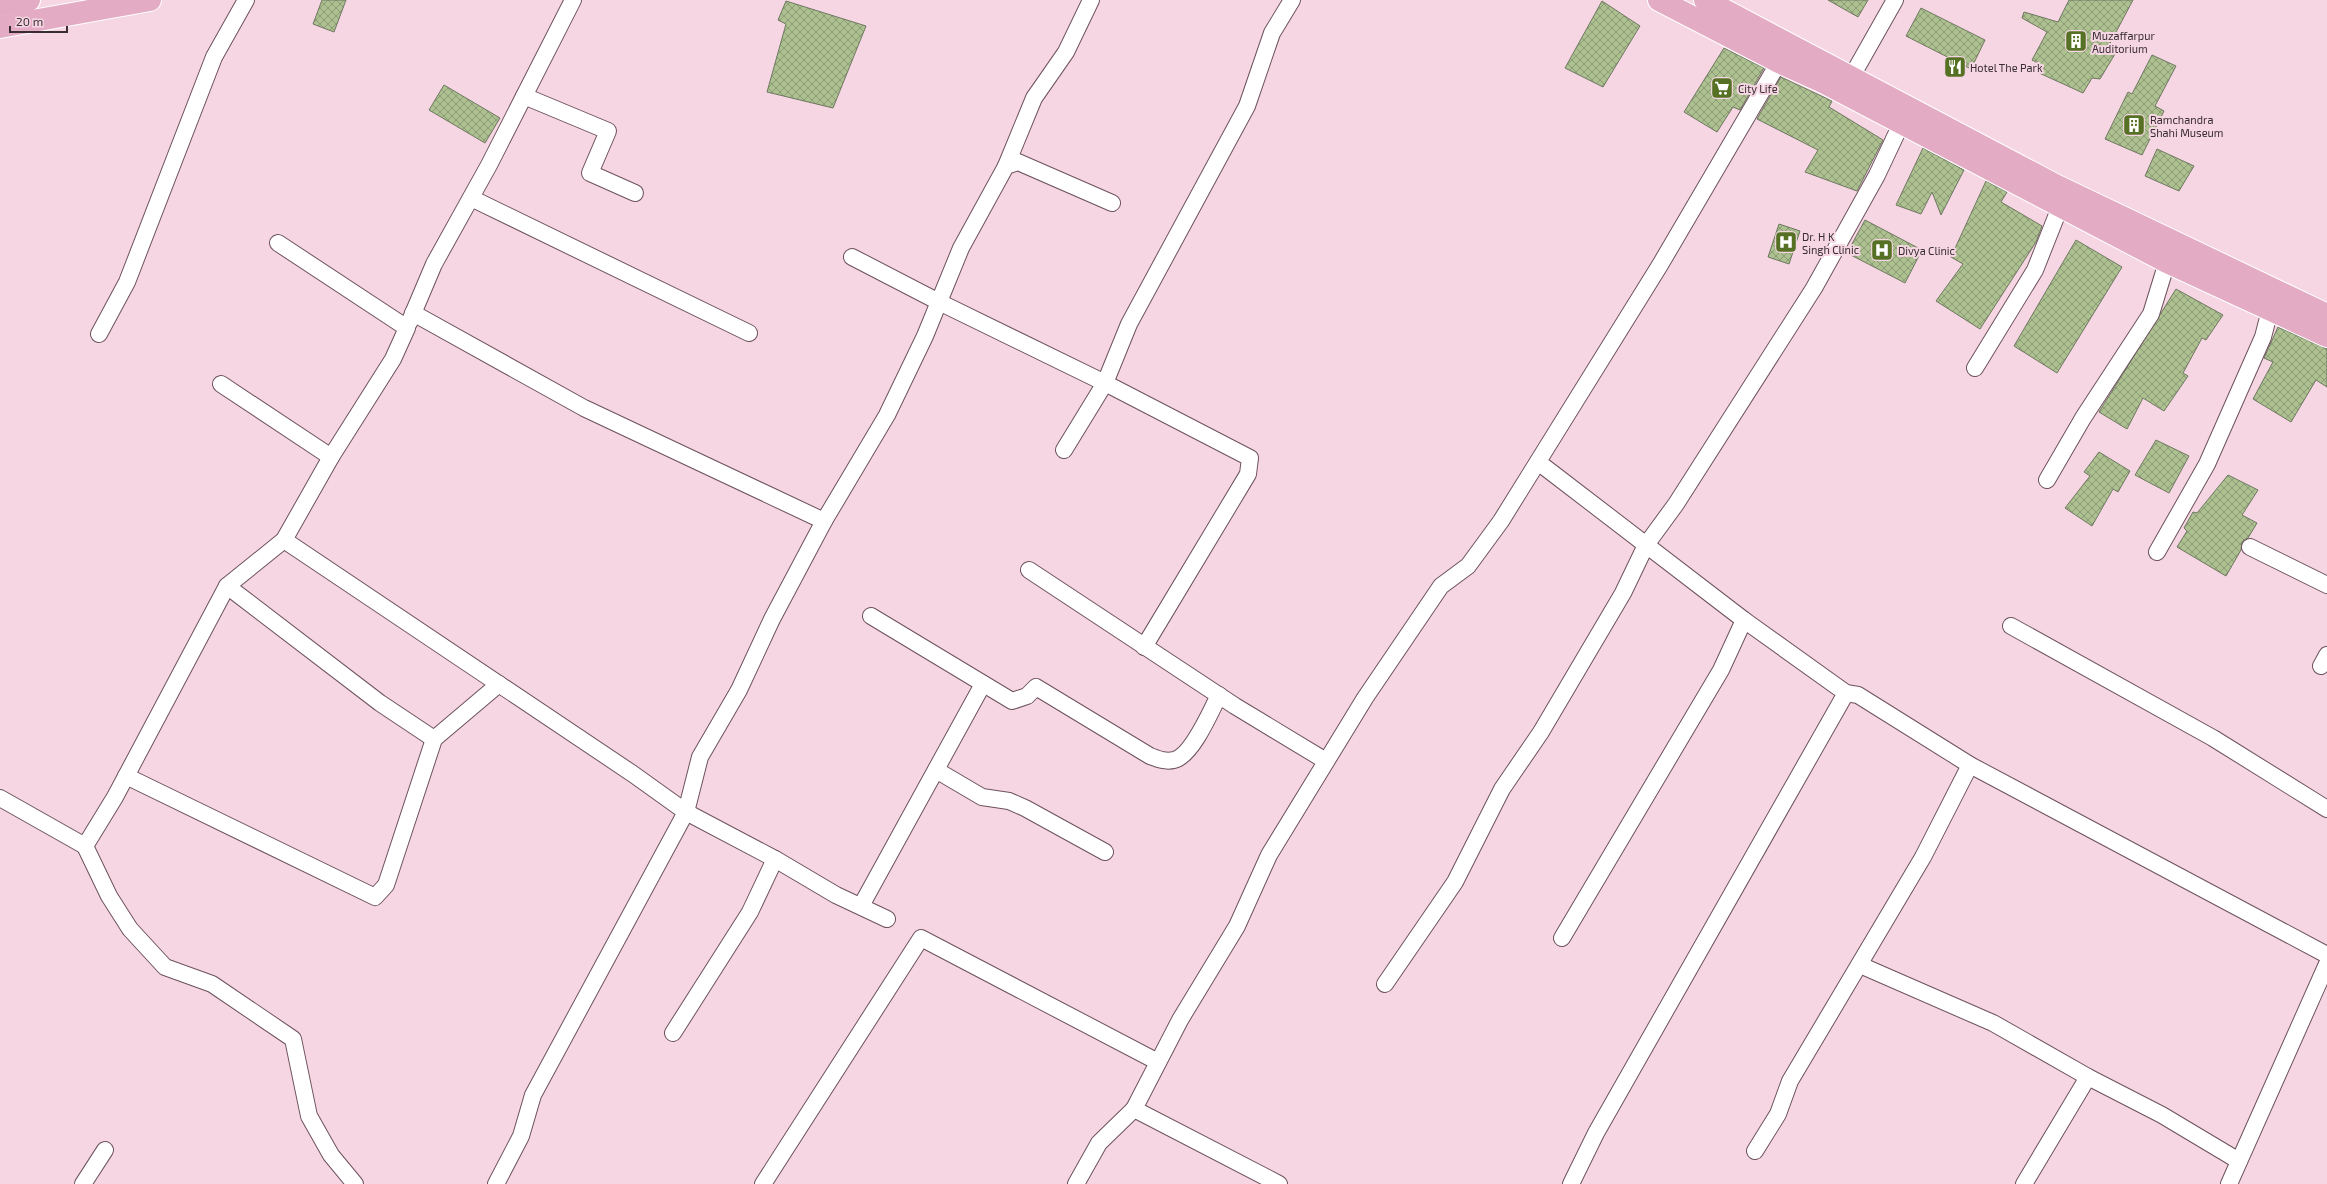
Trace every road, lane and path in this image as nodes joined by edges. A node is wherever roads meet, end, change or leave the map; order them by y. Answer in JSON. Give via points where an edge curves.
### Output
{"nodes":[{"id":1,"x":29,"y":0,"type":"edge"},
{"id":2,"x":150,"y":0,"type":"edge"},
{"id":3,"x":246,"y":0,"type":"edge"},
{"id":4,"x":573,"y":0,"type":"edge"},
{"id":5,"x":1091,"y":0,"type":"edge"},
{"id":6,"x":1292,"y":0,"type":"edge"},
{"id":7,"x":1659,"y":0,"type":"edge"},
{"id":8,"x":1705,"y":0,"type":"edge"},
{"id":9,"x":1895,"y":0,"type":"edge"},
{"id":10,"x":0,"y":5,"type":"edge"},
{"id":11,"x":0,"y":27,"type":"edge"},
{"id":12,"x":1779,"y":62,"type":"junction"},
{"id":13,"x":1852,"y":76,"type":"junction"},
{"id":14,"x":524,"y":96,"type":"junction"},
{"id":15,"x":1900,"y":124,"type":"junction"},
{"id":16,"x":1006,"y":166,"type":"junction"},
{"id":17,"x":635,"y":193,"type":"dead end"},
{"id":18,"x":470,"y":198,"type":"junction"},
{"id":19,"x":1112,"y":203,"type":"dead end"},
{"id":20,"x":2060,"y":207,"type":"junction"},
{"id":21,"x":278,"y":243,"type":"dead end"},
{"id":22,"x":852,"y":256,"type":"dead end"},
{"id":23,"x":2167,"y":262,"type":"junction"},
{"id":24,"x":939,"y":302,"type":"junction"},
{"id":25,"x":2270,"y":310,"type":"junction"},
{"id":26,"x":413,"y":313,"type":"junction"},
{"id":27,"x":2327,"y":315,"type":"edge"},
{"id":28,"x":407,"y":328,"type":"junction"},
{"id":29,"x":749,"y":333,"type":"dead end"},
{"id":30,"x":99,"y":334,"type":"dead end"},
{"id":31,"x":2327,"y":336,"type":"edge"},
{"id":32,"x":1975,"y":368,"type":"dead end"},
{"id":33,"x":1105,"y":383,"type":"junction"},
{"id":34,"x":221,"y":384,"type":"dead end"},
{"id":35,"x":1064,"y":450,"type":"dead end"},
{"id":36,"x":331,"y":456,"type":"junction"},
{"id":37,"x":1538,"y":462,"type":"junction"},
{"id":38,"x":2047,"y":480,"type":"dead end"},
{"id":39,"x":824,"y":521,"type":"junction"},
{"id":40,"x":284,"y":540,"type":"junction"},
{"id":41,"x":1646,"y":545,"type":"junction"},
{"id":42,"x":2250,"y":547,"type":"dead end"},
{"id":43,"x":2157,"y":552,"type":"dead end"},
{"id":44,"x":1029,"y":570,"type":"dead end"},
{"id":45,"x":2327,"y":585,"type":"edge"},
{"id":46,"x":227,"y":586,"type":"junction"},
{"id":47,"x":871,"y":616,"type":"dead end"},
{"id":48,"x":1744,"y":620,"type":"junction"},
{"id":49,"x":2011,"y":626,"type":"dead end"},
{"id":50,"x":1144,"y":647,"type":"junction"},
{"id":51,"x":499,"y":684,"type":"junction"},
{"id":52,"x":983,"y":684,"type":"junction"},
{"id":53,"x":1846,"y":693,"type":"junction"},
{"id":54,"x":1219,"y":695,"type":"junction"},
{"id":55,"x":434,"y":739,"type":"junction"},
{"id":56,"x":1326,"y":761,"type":"junction"},
{"id":57,"x":1970,"y":765,"type":"junction"},
{"id":58,"x":936,"y":770,"type":"junction"},
{"id":59,"x":126,"y":776,"type":"junction"},
{"id":60,"x":0,"y":798,"type":"edge"},
{"id":61,"x":2327,"y":809,"type":"edge"},
{"id":62,"x":686,"y":812,"type":"junction"},
{"id":63,"x":85,"y":846,"type":"junction"},
{"id":64,"x":1105,"y":852,"type":"dead end"},
{"id":65,"x":775,"y":859,"type":"junction"},
{"id":66,"x":861,"y":906,"type":"junction"},
{"id":67,"x":887,"y":919,"type":"dead end"},
{"id":68,"x":1562,"y":938,"type":"dead end"},
{"id":69,"x":2327,"y":955,"type":"edge"},
{"id":70,"x":2327,"y":964,"type":"edge"},
{"id":71,"x":1860,"y":965,"type":"junction"},
{"id":72,"x":1385,"y":984,"type":"dead end"},
{"id":73,"x":673,"y":1033,"type":"dead end"},
{"id":74,"x":1158,"y":1062,"type":"junction"},
{"id":75,"x":2088,"y":1077,"type":"junction"},
{"id":76,"x":1134,"y":1109,"type":"junction"},
{"id":77,"x":105,"y":1150,"type":"dead end"},
{"id":78,"x":1755,"y":1151,"type":"dead end"},
{"id":79,"x":2239,"y":1162,"type":"junction"},
{"id":80,"x":83,"y":1184,"type":"edge"},
{"id":81,"x":355,"y":1184,"type":"edge"},
{"id":82,"x":496,"y":1184,"type":"edge"},
{"id":83,"x":763,"y":1184,"type":"edge"},
{"id":84,"x":1076,"y":1184,"type":"edge"},
{"id":85,"x":1278,"y":1184,"type":"edge"},
{"id":86,"x":1571,"y":1184,"type":"edge"},
{"id":87,"x":2024,"y":1184,"type":"edge"},
{"id":88,"x":2229,"y":1184,"type":"edge"}],
"edges":[{"from":1,"to":10,"type":"main road"},
{"from":2,"to":11,"type":"main road"},
{"from":3,"to":30,"type":"street","via":[[214,57],[127,282]]},
{"from":4,"to":14,"type":"street"},
{"from":5,"to":16,"type":"street","via":[[1066,52],[1034,98]]},
{"from":6,"to":33,"type":"street","via":[[1272,33],[1247,106],[1129,324]]},
{"from":7,"to":12,"type":"main road"},
{"from":8,"to":13,"type":"main road"},
{"from":9,"to":13,"type":"street"},
{"from":12,"to":15,"type":"main road","via":[[1823,82]]},
{"from":12,"to":37,"type":"street","via":[[1660,265]]},
{"from":13,"to":27,"type":"main road","via":[[2057,186]]},
{"from":14,"to":17,"type":"street","via":[[608,131],[590,174]]},
{"from":14,"to":18,"type":"street"},
{"from":15,"to":20,"type":"main road"},
{"from":15,"to":41,"type":"street","via":[[1877,175],[1814,288],[1676,504]]},
{"from":16,"to":19,"type":"street","via":[[1018,162]]},
{"from":16,"to":24,"type":"street","via":[[961,248]]},
{"from":18,"to":26,"type":"street","via":[[434,264]]},
{"from":18,"to":29,"type":"street"},
{"from":20,"to":23,"type":"main road"},
{"from":20,"to":32,"type":"street","via":[[2035,270]]},
{"from":21,"to":28,"type":"street"},
{"from":22,"to":24,"type":"street"},
{"from":23,"to":25,"type":"main road"},
{"from":23,"to":38,"type":"street","via":[[2151,314],[2083,418]]},
{"from":24,"to":33,"type":"street"},
{"from":24,"to":39,"type":"street","via":[[887,415]]},
{"from":25,"to":31,"type":"main road"},
{"from":25,"to":43,"type":"street","via":[[2263,337],[2207,464]]},
{"from":26,"to":28,"type":"street"},
{"from":26,"to":39,"type":"street","via":[[584,408]]},
{"from":28,"to":36,"type":"street","via":[[393,358]]},
{"from":33,"to":35,"type":"street"},
{"from":33,"to":50,"type":"street","via":[[1250,458],[1248,474]]},
{"from":34,"to":36,"type":"street"},
{"from":36,"to":40,"type":"street"},
{"from":37,"to":41,"type":"street"},
{"from":37,"to":56,"type":"street","via":[[1501,521],[1468,566],[1441,586],[1365,698]]},
{"from":39,"to":62,"type":"street","via":[[772,619],[739,690],[700,757]]},
{"from":40,"to":46,"type":"street"},
{"from":40,"to":51,"type":"street"},
{"from":41,"to":48,"type":"street"},
{"from":41,"to":72,"type":"street","via":[[1623,593],[1541,732],[1502,789],[1455,882]]},
{"from":42,"to":45,"type":"street"},
{"from":44,"to":50,"type":"street"},
{"from":46,"to":55,"type":"street","via":[[380,703]]},
{"from":46,"to":59,"type":"street"},
{"from":47,"to":52,"type":"street"},
{"from":48,"to":53,"type":"street"},
{"from":48,"to":68,"type":"street","via":[[1721,670]]},
{"from":49,"to":61,"type":"street","via":[[2213,738]]},
{"from":50,"to":54,"type":"street"},
{"from":51,"to":55,"type":"street"},
{"from":51,"to":62,"type":"street"},
{"from":52,"to":54,"type":"street","via":[[1012,701],[1027,696],[1036,687],[1162,761],[1175,760],[1190,748]]},
{"from":52,"to":58,"type":"street"},
{"from":53,"to":57,"type":"street","via":[[1858,695]]},
{"from":53,"to":86,"type":"street","via":[[1596,1133]]},
{"from":54,"to":56,"type":"street"},
{"from":55,"to":59,"type":"street","via":[[386,885],[375,897]]},
{"from":56,"to":74,"type":"street","via":[[1269,855],[1237,926]]},
{"from":57,"to":69,"type":"street"},
{"from":57,"to":71,"type":"street","via":[[1923,858]]},
{"from":58,"to":64,"type":"street","via":[[982,797],[1009,801],[1025,808]]},
{"from":58,"to":66,"type":"street"},
{"from":59,"to":63,"type":"street"},
{"from":60,"to":63,"type":"street"},
{"from":62,"to":65,"type":"street"},
{"from":62,"to":82,"type":"street","via":[[533,1095],[521,1136]]},
{"from":63,"to":81,"type":"street","via":[[109,896],[130,929],[165,967],[212,984],[293,1039],[309,1116],[330,1155]]},
{"from":65,"to":66,"type":"street"},
{"from":65,"to":73,"type":"street","via":[[750,912]]},
{"from":66,"to":67,"type":"street"},
{"from":70,"to":79,"type":"street"},
{"from":71,"to":75,"type":"street","via":[[1993,1023]]},
{"from":71,"to":78,"type":"street","via":[[1790,1081],[1778,1114]]},
{"from":74,"to":76,"type":"street"},
{"from":74,"to":83,"type":"street","via":[[921,938]]},
{"from":75,"to":79,"type":"street","via":[[2162,1116]]},
{"from":75,"to":87,"type":"street"},
{"from":76,"to":84,"type":"street","via":[[1099,1143]]},
{"from":76,"to":85,"type":"street"},
{"from":77,"to":80,"type":"street"},
{"from":79,"to":88,"type":"street"}]}
